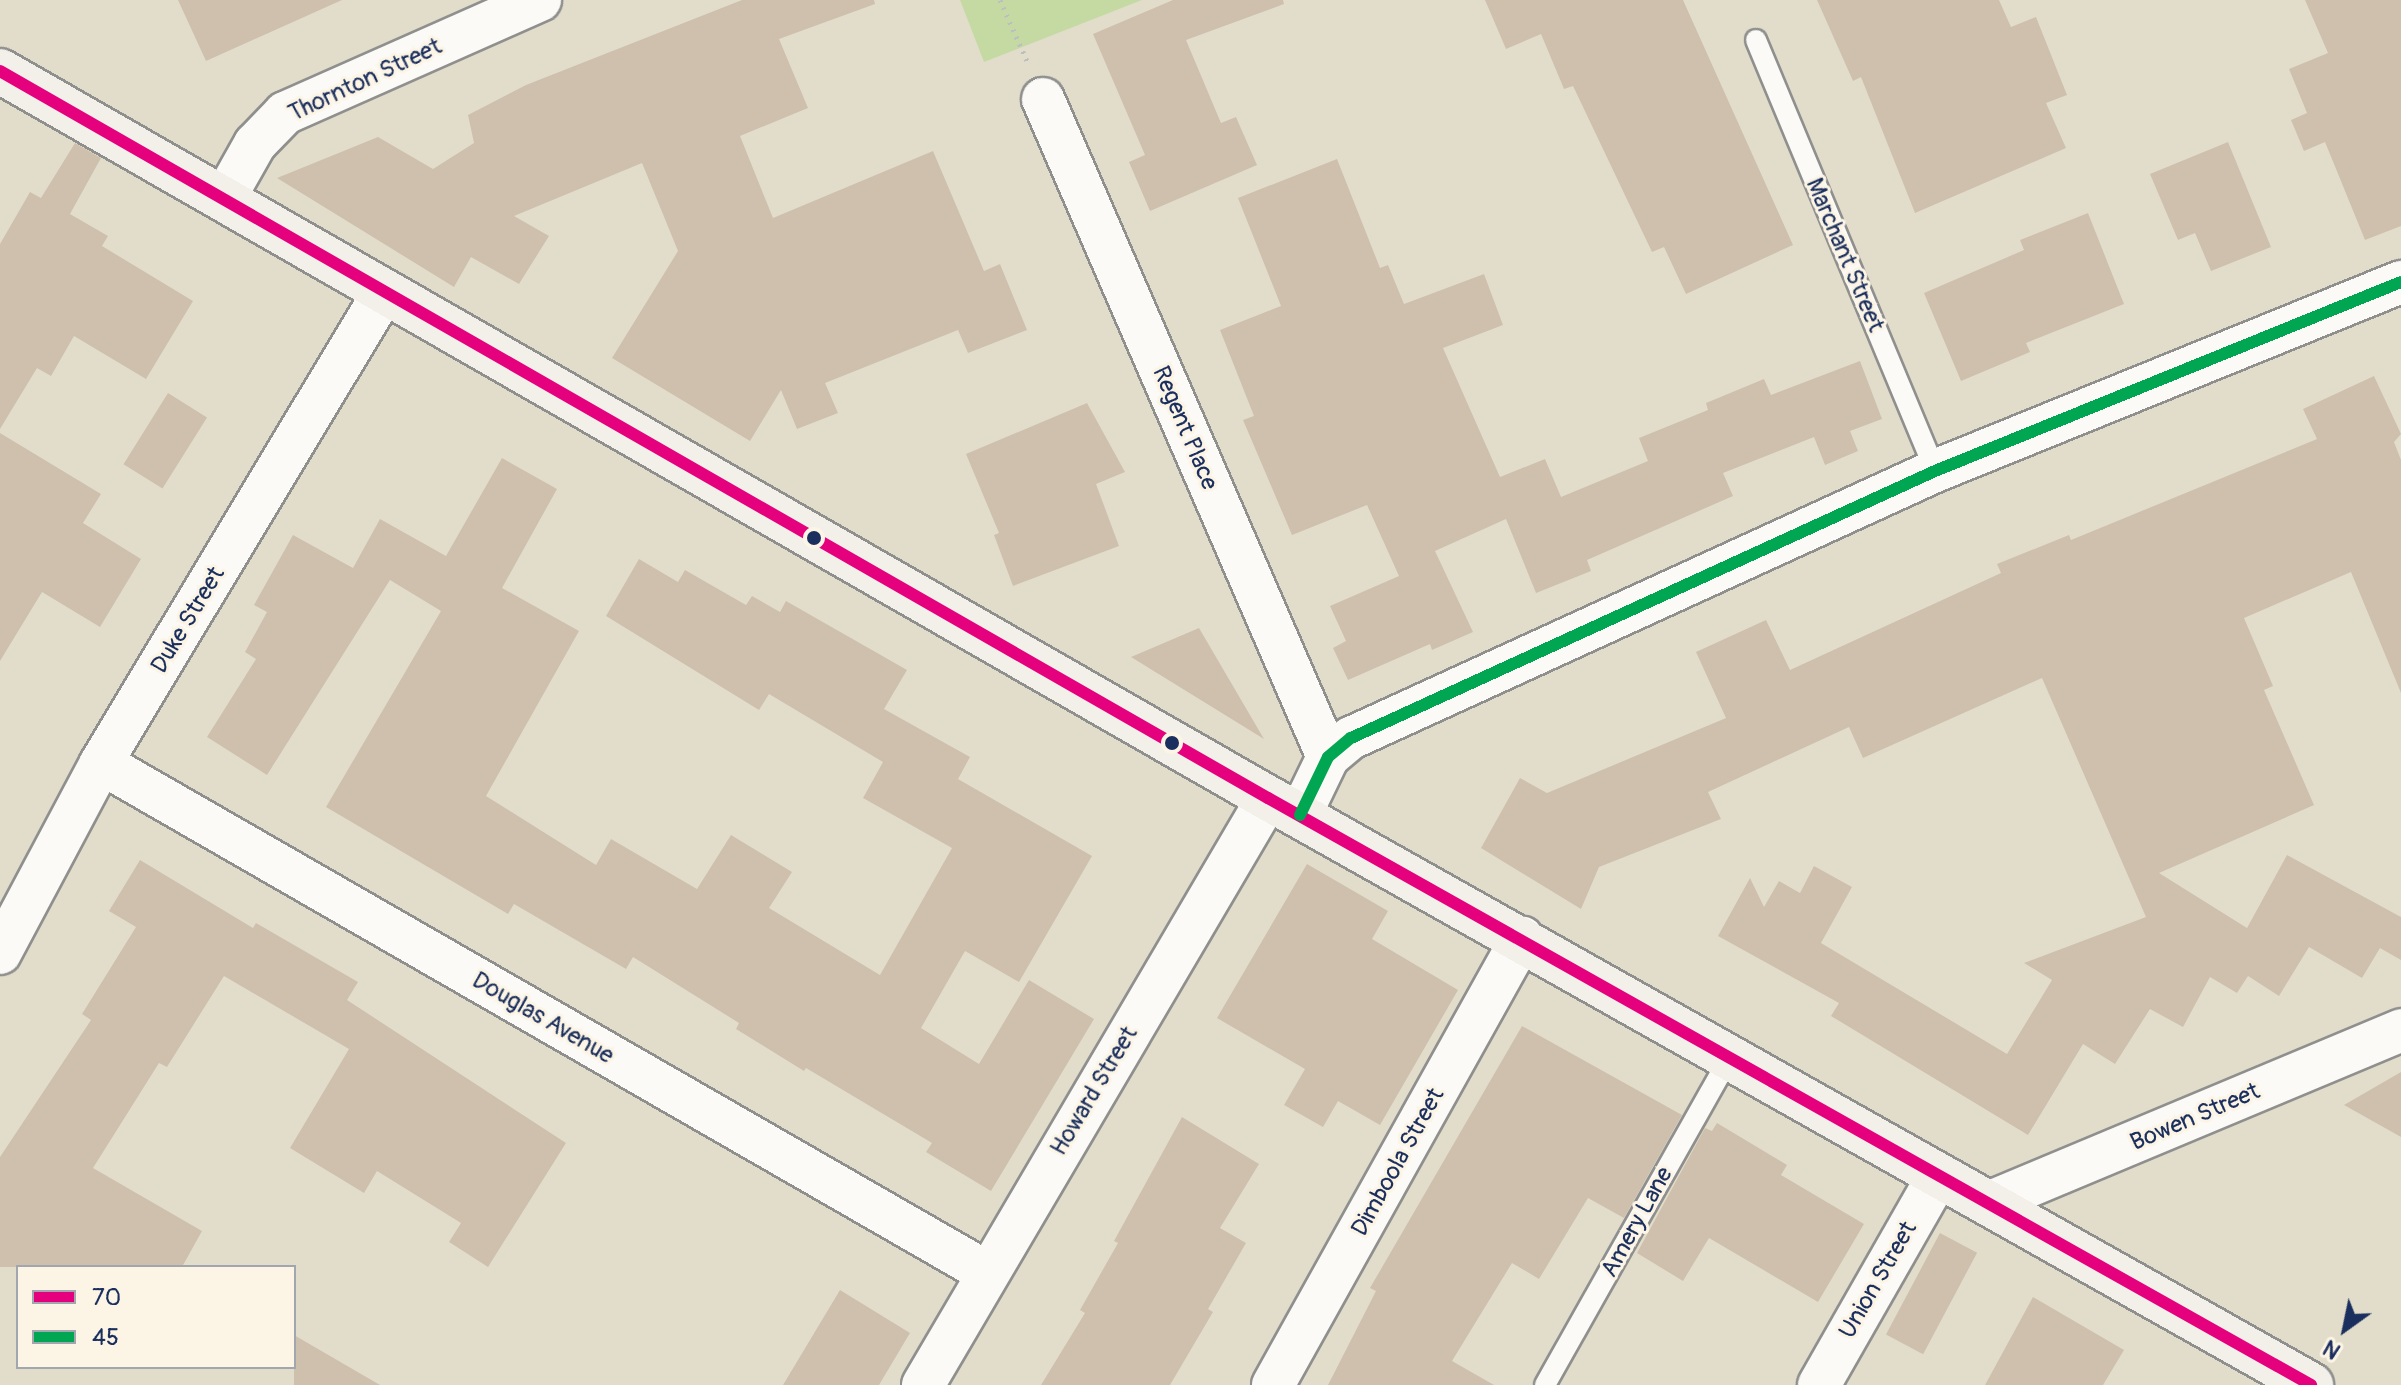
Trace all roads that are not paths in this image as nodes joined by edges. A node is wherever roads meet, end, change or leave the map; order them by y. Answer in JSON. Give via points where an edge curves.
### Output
{"nodes":[{"id":1,"x":540,"y":0,"type":"edge"},
{"id":2,"x":1756,"y":40,"type":"dead end"},
{"id":3,"x":0,"y":71,"type":"edge"},
{"id":4,"x":1043,"y":99,"type":"road end"},
{"id":5,"x":224,"y":199,"type":"junction"},
{"id":6,"x":2401,"y":282,"type":"edge"},
{"id":7,"x":384,"y":292,"type":"junction"},
{"id":8,"x":1935,"y":471,"type":"junction"},
{"id":9,"x":1328,"y":757,"type":"junction"},
{"id":10,"x":101,"y":763,"type":"junction"},
{"id":11,"x":1284,"y":807,"type":"junction"},
{"id":12,"x":1522,"y":938,"type":"junction"},
{"id":13,"x":0,"y":953,"type":"edge"},
{"id":14,"x":2401,"y":1030,"type":"edge"},
{"id":15,"x":1729,"y":1058,"type":"junction"},
{"id":16,"x":1938,"y":1176,"type":"junction"},
{"id":17,"x":1988,"y":1203,"type":"junction"},
{"id":18,"x":986,"y":1272,"type":"junction"},
{"id":19,"x":923,"y":1385,"type":"edge"},
{"id":20,"x":1273,"y":1385,"type":"edge"},
{"id":21,"x":1545,"y":1385,"type":"edge"},
{"id":22,"x":1819,"y":1385,"type":"edge"},
{"id":23,"x":2311,"y":1385,"type":"edge"}],
"edges":[{"from":1,"to":5,"type":"street","name":"Thornton Street","via":[[285,113],[255,144]]},
{"from":2,"to":8,"type":"lane","name":"Marchant Street"},
{"from":3,"to":5,"type":"main road"},
{"from":4,"to":9,"type":"street","name":"Regent Place"},
{"from":5,"to":7,"type":"main road"},
{"from":6,"to":8,"type":"street"},
{"from":7,"to":10,"type":"street","name":"Duke Street"},
{"from":7,"to":11,"type":"main road"},
{"from":8,"to":9,"type":"street","via":[[1351,738]]},
{"from":9,"to":11,"type":"street","name":"Howard Street"},
{"from":10,"to":13,"type":"street","name":"Duke Street"},
{"from":10,"to":18,"type":"street","name":"Douglas Avenue"},
{"from":11,"to":12,"type":"main road"},
{"from":11,"to":18,"type":"street","name":"Howard Street"},
{"from":12,"to":15,"type":"main road"},
{"from":12,"to":20,"type":"street","name":"Dimboola Street"},
{"from":14,"to":17,"type":"street","name":"Bowen Street"},
{"from":15,"to":16,"type":"main road"},
{"from":15,"to":21,"type":"lane","name":"Amery Lane"},
{"from":16,"to":17,"type":"main road"},
{"from":16,"to":22,"type":"street","name":"Union Street"},
{"from":17,"to":23,"type":"main road"},
{"from":18,"to":19,"type":"street","name":"Howard Street"}]}
